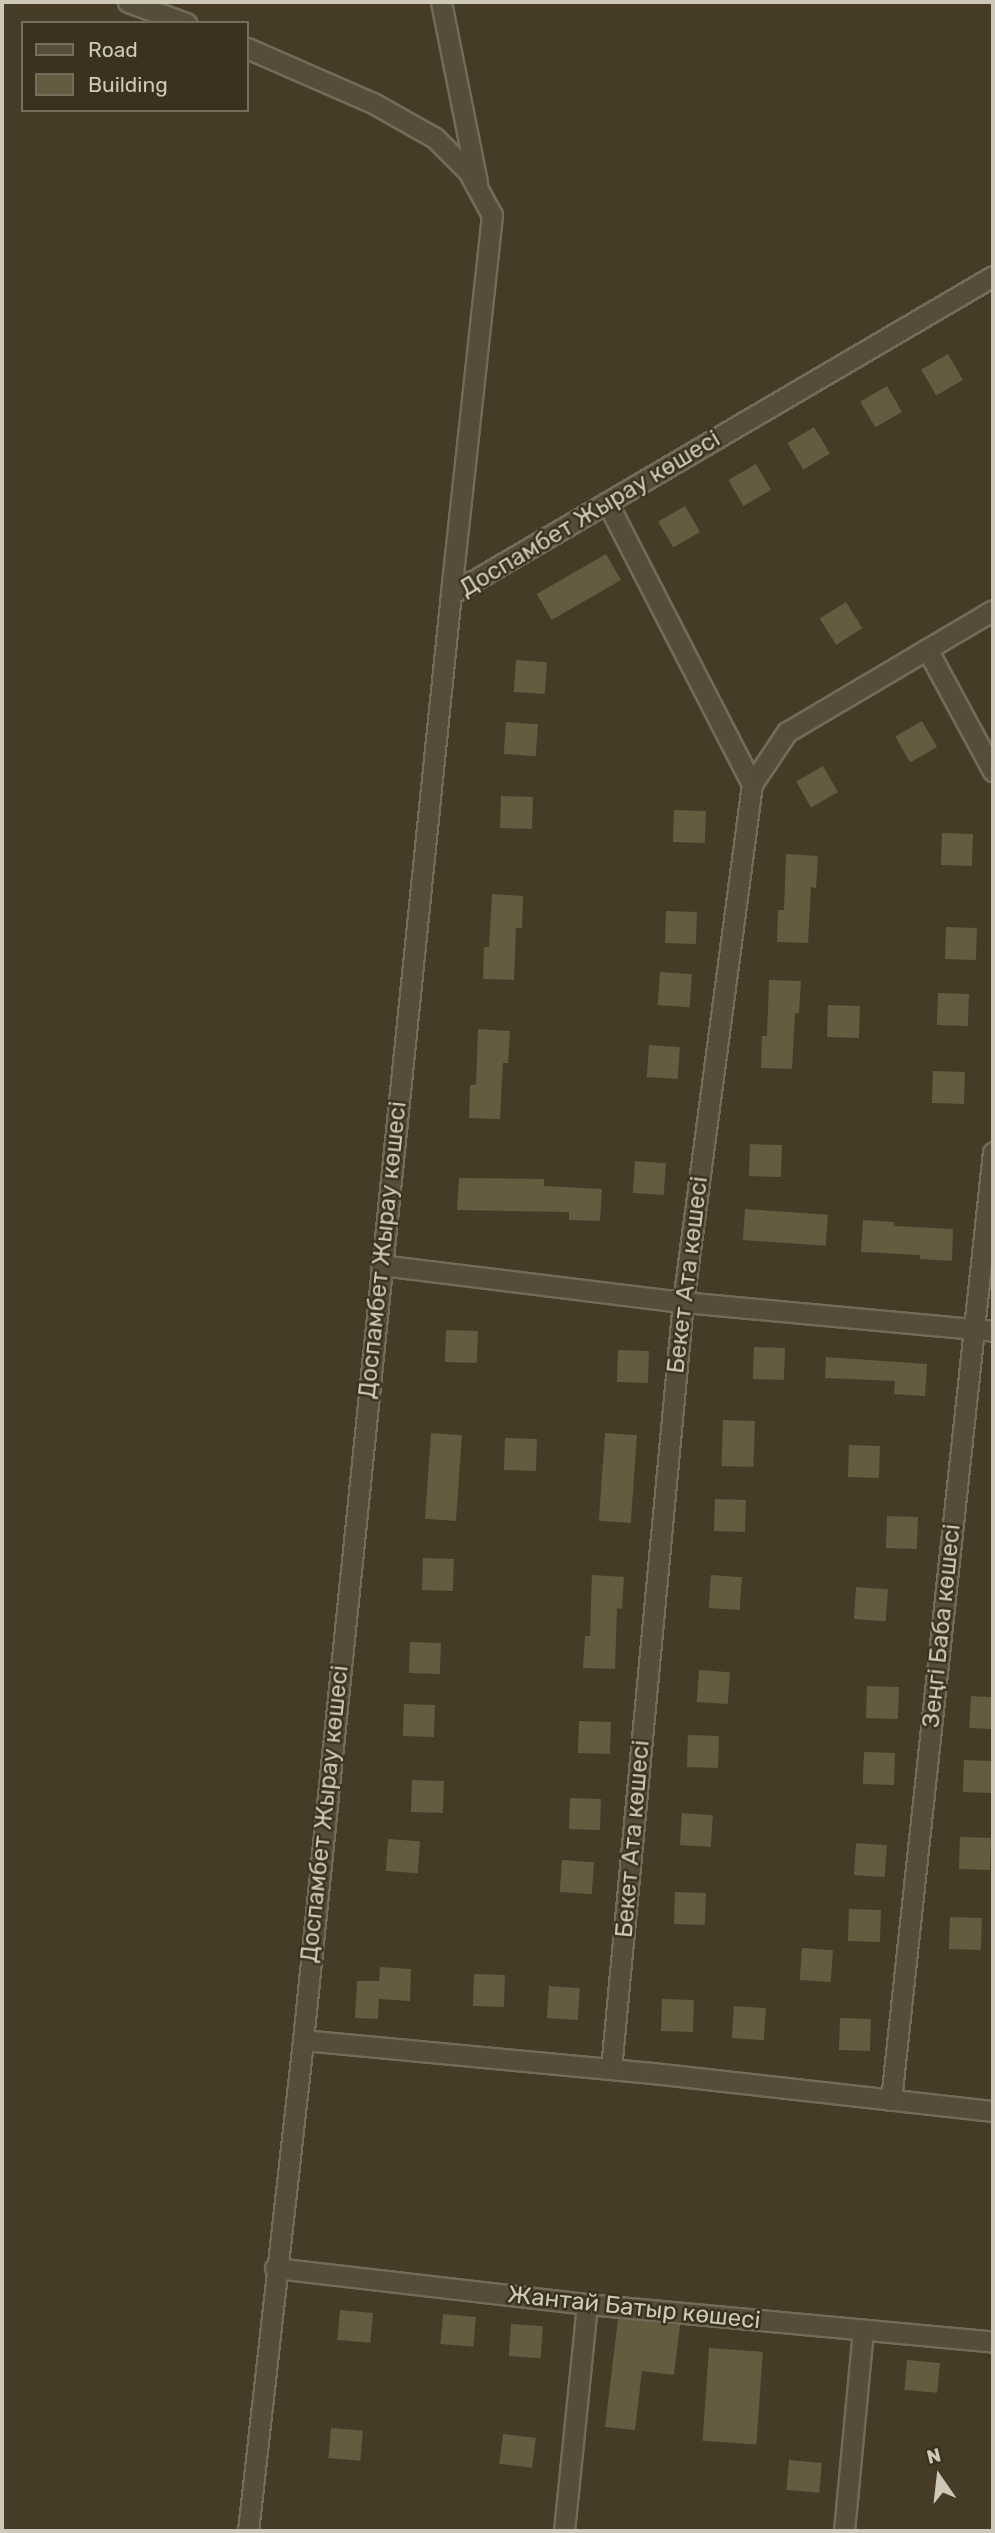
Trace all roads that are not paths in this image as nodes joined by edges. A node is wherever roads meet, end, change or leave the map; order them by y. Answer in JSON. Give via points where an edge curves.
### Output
{"nodes":[{"id":1,"x":128,"y":2,"type":"edge"},
{"id":2,"x":442,"y":2,"type":"edge"},
{"id":3,"x":180,"y":21,"type":"edge"},
{"id":4,"x":248,"y":48,"type":"edge"},
{"id":5,"x":480,"y":193,"type":"junction"},
{"id":6,"x":993,"y":276,"type":"edge"},
{"id":7,"x":608,"y":503,"type":"junction"},
{"id":8,"x":451,"y":594,"type":"junction"},
{"id":9,"x":993,"y":610,"type":"edge"},
{"id":10,"x":927,"y":649,"type":"junction"},
{"id":11,"x":993,"y":771,"type":"edge"},
{"id":12,"x":752,"y":784,"type":"junction"},
{"id":13,"x":993,"y":1152,"type":"edge"},
{"id":14,"x":381,"y":1265,"type":"junction"},
{"id":15,"x":683,"y":1302,"type":"junction"},
{"id":16,"x":984,"y":1330,"type":"edge"},
{"id":17,"x":303,"y":2040,"type":"junction"},
{"id":18,"x":611,"y":2069,"type":"junction"},
{"id":19,"x":891,"y":2100,"type":"junction"},
{"id":20,"x":993,"y":2111,"type":"edge"},
{"id":21,"x":275,"y":2268,"type":"junction"},
{"id":22,"x":587,"y":2304,"type":"junction"},
{"id":23,"x":863,"y":2330,"type":"junction"},
{"id":24,"x":993,"y":2342,"type":"edge"},
{"id":25,"x":248,"y":2531,"type":"edge"},
{"id":26,"x":564,"y":2531,"type":"edge"},
{"id":27,"x":844,"y":2531,"type":"edge"}],
"edges":[{"from":1,"to":3,"type":"street"},
{"from":2,"to":5,"type":"street"},
{"from":4,"to":5,"type":"street","via":[[373,103],[435,138],[468,172]]},
{"from":5,"to":8,"type":"street","via":[[492,215]]},
{"from":6,"to":7,"type":"street","name":"Доспамбет Жырау көшесі"},
{"from":7,"to":8,"type":"street","name":"Доспамбет Жырау көшесі"},
{"from":7,"to":12,"type":"street"},
{"from":8,"to":14,"type":"street","name":"Доспамбет Жырау көшесі"},
{"from":9,"to":10,"type":"street","name":"Бекет Ата көшесі"},
{"from":10,"to":11,"type":"street"},
{"from":10,"to":12,"type":"street","name":"Бекет Ата көшесі","via":[[787,732]]},
{"from":12,"to":15,"type":"street","name":"Бекет Ата көшесі"},
{"from":13,"to":16,"type":"street","name":"Зеңгі Баба көшесі"},
{"from":14,"to":15,"type":"street"},
{"from":14,"to":17,"type":"street","name":"Доспамбет Жырау көшесі"},
{"from":15,"to":16,"type":"street"},
{"from":15,"to":18,"type":"street","name":"Бекет Ата көшесі"},
{"from":16,"to":19,"type":"street","name":"Зеңгі Баба көшесі"},
{"from":17,"to":18,"type":"street"},
{"from":17,"to":21,"type":"street","name":"Доспамбет Жырау көшесі"},
{"from":18,"to":19,"type":"street"},
{"from":19,"to":20,"type":"street"},
{"from":21,"to":22,"type":"street","name":"Жантай Батыр көшесі"},
{"from":21,"to":25,"type":"street","name":"Доспамбет Жырау көшесі"},
{"from":22,"to":23,"type":"street","name":"Жантай Батыр көшесі"},
{"from":22,"to":26,"type":"street"},
{"from":23,"to":24,"type":"street","name":"Жантай Батыр көшесі"},
{"from":23,"to":27,"type":"street"}]}
